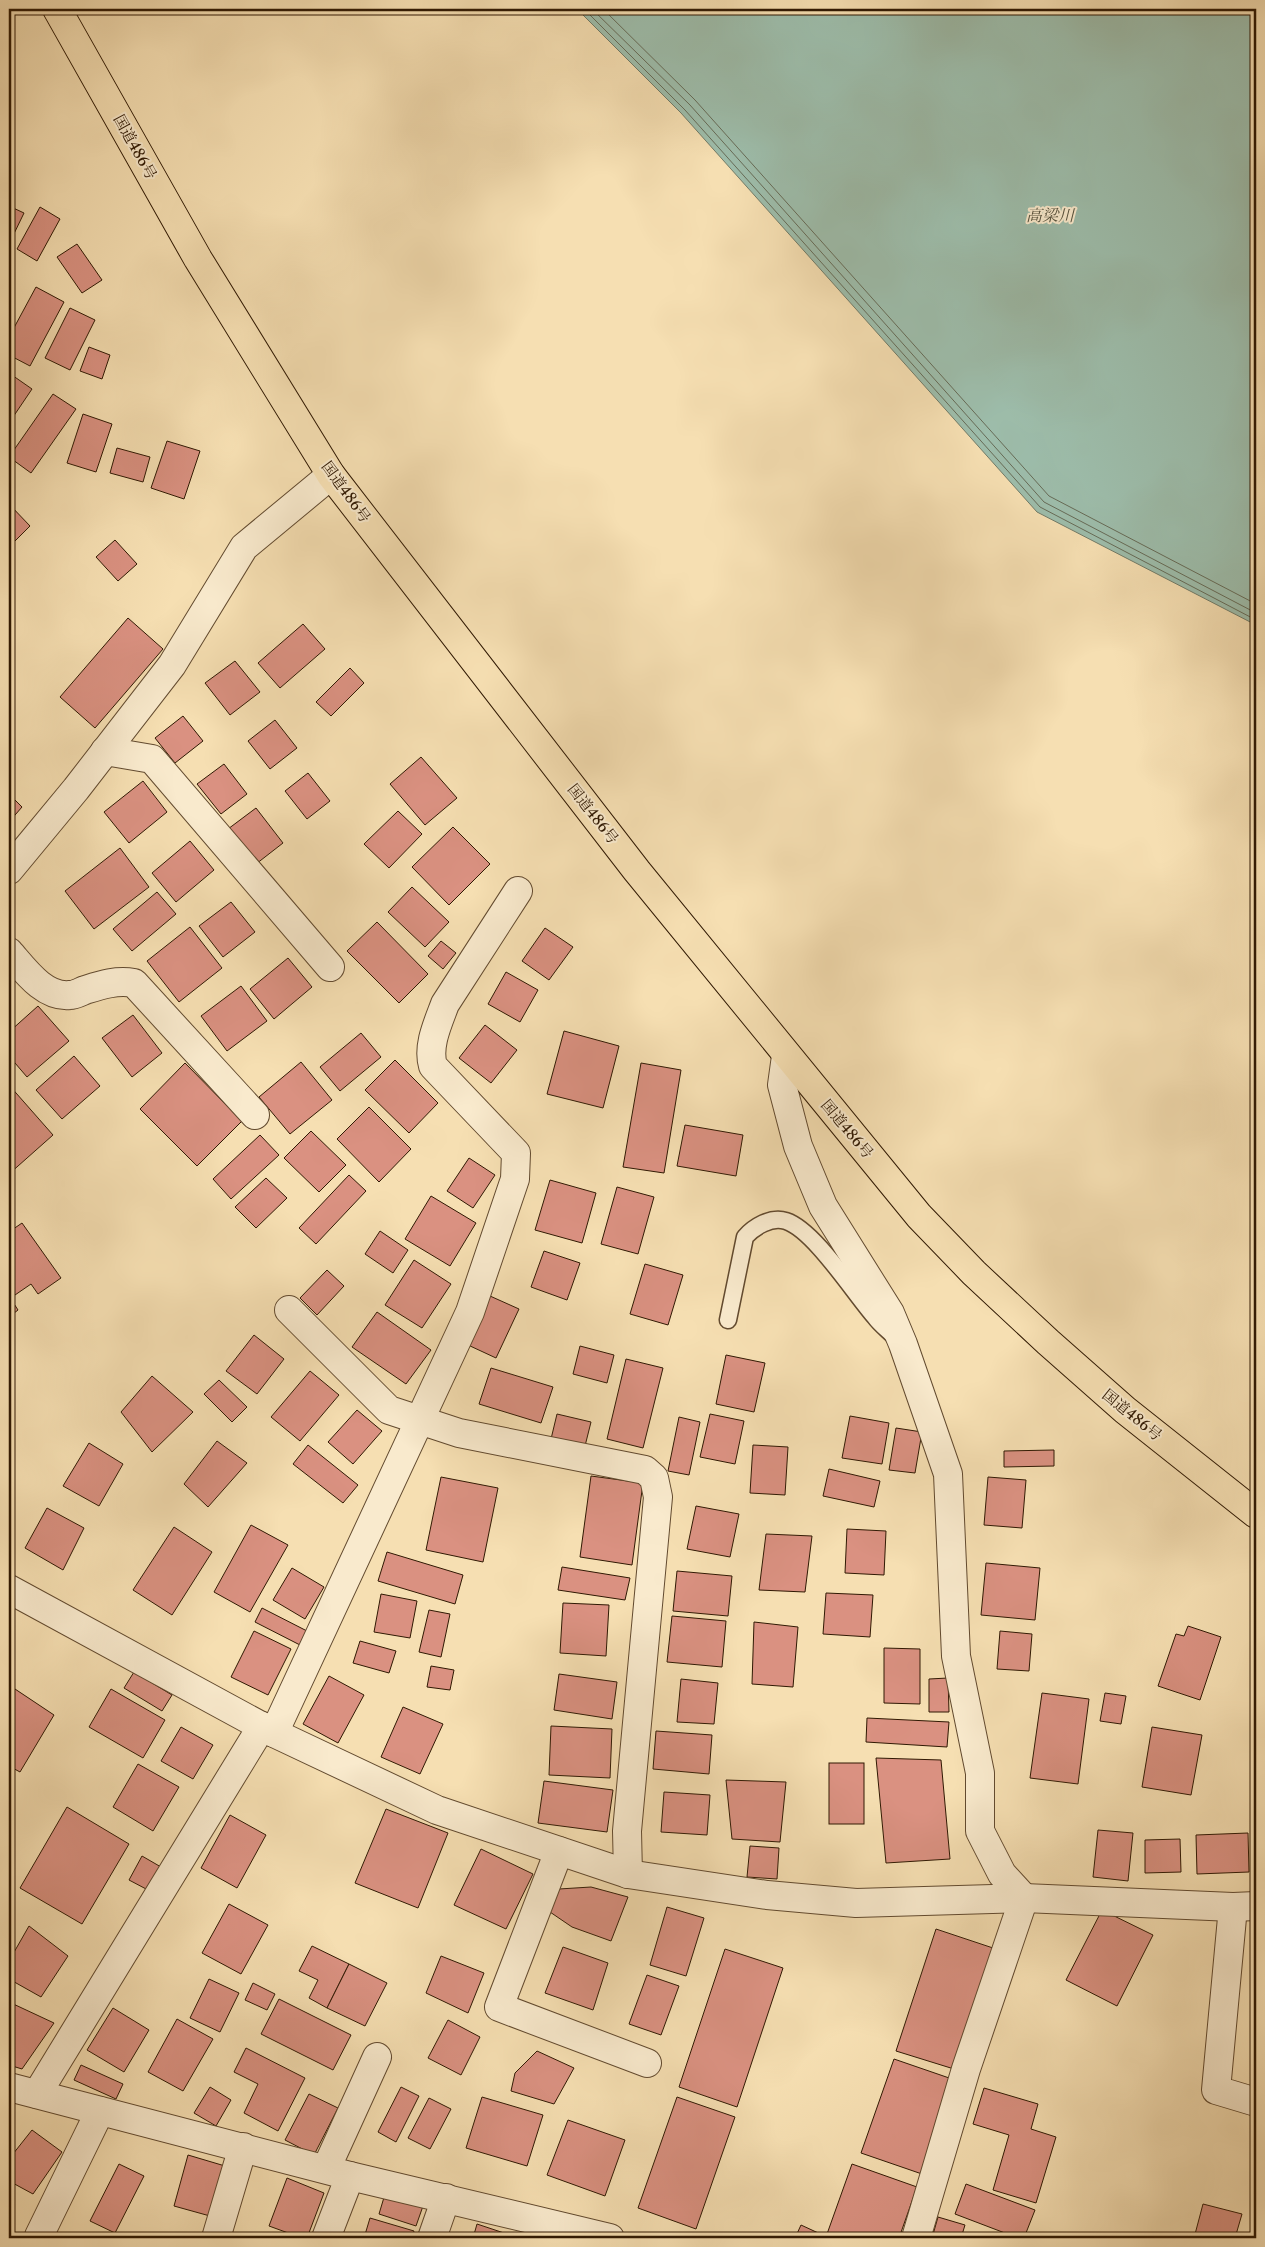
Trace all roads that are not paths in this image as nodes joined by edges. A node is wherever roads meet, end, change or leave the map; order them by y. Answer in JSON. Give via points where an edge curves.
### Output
{"nodes":[{"id":1,"x":56,"y":9,"type":"edge"},
{"id":2,"x":331,"y":475,"type":"junction"},
{"id":3,"x":105,"y":751,"type":"junction"},
{"id":4,"x":9,"y":870,"type":"edge"},
{"id":5,"x":518,"y":890,"type":"dead end"},
{"id":6,"x":9,"y":952,"type":"edge"},
{"id":7,"x":330,"y":967,"type":"dead end"},
{"id":8,"x":786,"y":1056,"type":"junction"},
{"id":9,"x":255,"y":1115,"type":"dead end"},
{"id":10,"x":289,"y":1310,"type":"dead end"},
{"id":11,"x":728,"y":1320,"type":"dead end"},
{"id":12,"x":903,"y":1344,"type":"junction"},
{"id":13,"x":420,"y":1419,"type":"junction"},
{"id":14,"x":1256,"y":1514,"type":"edge"},
{"id":15,"x":9,"y":1589,"type":"edge"},
{"id":16,"x":268,"y":1729,"type":"junction"},
{"id":17,"x":559,"y":1851,"type":"junction"},
{"id":18,"x":628,"y":1874,"type":"junction"},
{"id":19,"x":1024,"y":1898,"type":"junction"},
{"id":20,"x":1244,"y":1906,"type":"edge"},
{"id":21,"x":377,"y":2057,"type":"dead end"},
{"id":22,"x":647,"y":2063,"type":"dead end"},
{"id":23,"x":9,"y":2087,"type":"edge"},
{"id":24,"x":37,"y":2094,"type":"junction"},
{"id":25,"x":1256,"y":2102,"type":"edge"},
{"id":26,"x":100,"y":2111,"type":"junction"},
{"id":27,"x":243,"y":2147,"type":"junction"},
{"id":28,"x":338,"y":2172,"type":"junction"},
{"id":29,"x":446,"y":2198,"type":"junction"},
{"id":30,"x":535,"y":2230,"type":"edge"},
{"id":31,"x":39,"y":2236,"type":"dead end"},
{"id":32,"x":216,"y":2238,"type":"edge"},
{"id":33,"x":326,"y":2238,"type":"edge"},
{"id":34,"x":432,"y":2238,"type":"edge"},
{"id":35,"x":610,"y":2238,"type":"edge"},
{"id":36,"x":916,"y":2238,"type":"edge"}],
"edges":[{"from":1,"to":2,"type":"highway","name":"国道486号","via":[[198,259]]},
{"from":2,"to":3,"type":"street","via":[[244,546],[172,664]]},
{"from":2,"to":8,"type":"highway","name":"国道486号","via":[[637,871]]},
{"from":3,"to":4,"type":"street"},
{"from":3,"to":7,"type":"street","via":[[152,760]]},
{"from":5,"to":13,"type":"street","via":[[445,1004],[430,1056],[434,1066],[516,1153],[517,1164],[515,1179],[470,1312]]},
{"from":6,"to":9,"type":"street","via":[[33,980],[52,991],[69,995],[104,984],[134,982]]},
{"from":8,"to":12,"type":"street","via":[[782,1085],[798,1146],[823,1206],[890,1313]]},
{"from":8,"to":14,"type":"highway","name":"国道486号","via":[[919,1216],[974,1272],[1125,1410]]},
{"from":10,"to":13,"type":"street","via":[[389,1410]]},
{"from":11,"to":12,"type":"lane","via":[[745,1237],[762,1224],[785,1220],[811,1238],[877,1319]]},
{"from":12,"to":19,"type":"street","via":[[948,1474],[956,1656],[980,1773],[980,1831],[1002,1874]]},
{"from":13,"to":16,"type":"street"},
{"from":13,"to":18,"type":"street","via":[[459,1433],[645,1470],[654,1478],[658,1498],[627,1831]]},
{"from":15,"to":16,"type":"street"},
{"from":16,"to":17,"type":"street","via":[[436,1810]]},
{"from":16,"to":24,"type":"street"},
{"from":17,"to":18,"type":"street"},
{"from":17,"to":22,"type":"street","via":[[499,2007]]},
{"from":18,"to":19,"type":"street","via":[[767,1895],[856,1903]]},
{"from":19,"to":20,"type":"street"},
{"from":19,"to":36,"type":"street","via":[[966,2069]]},
{"from":20,"to":25,"type":"street","via":[[1216,2090]]},
{"from":21,"to":28,"type":"street"},
{"from":23,"to":24,"type":"street"},
{"from":24,"to":26,"type":"street"},
{"from":26,"to":27,"type":"street"},
{"from":26,"to":31,"type":"street"},
{"from":27,"to":28,"type":"street"},
{"from":27,"to":32,"type":"street"},
{"from":28,"to":29,"type":"street"},
{"from":28,"to":33,"type":"street"},
{"from":29,"to":30,"type":"street"},
{"from":29,"to":34,"type":"street"},
{"from":30,"to":35,"type":"street"}]}
